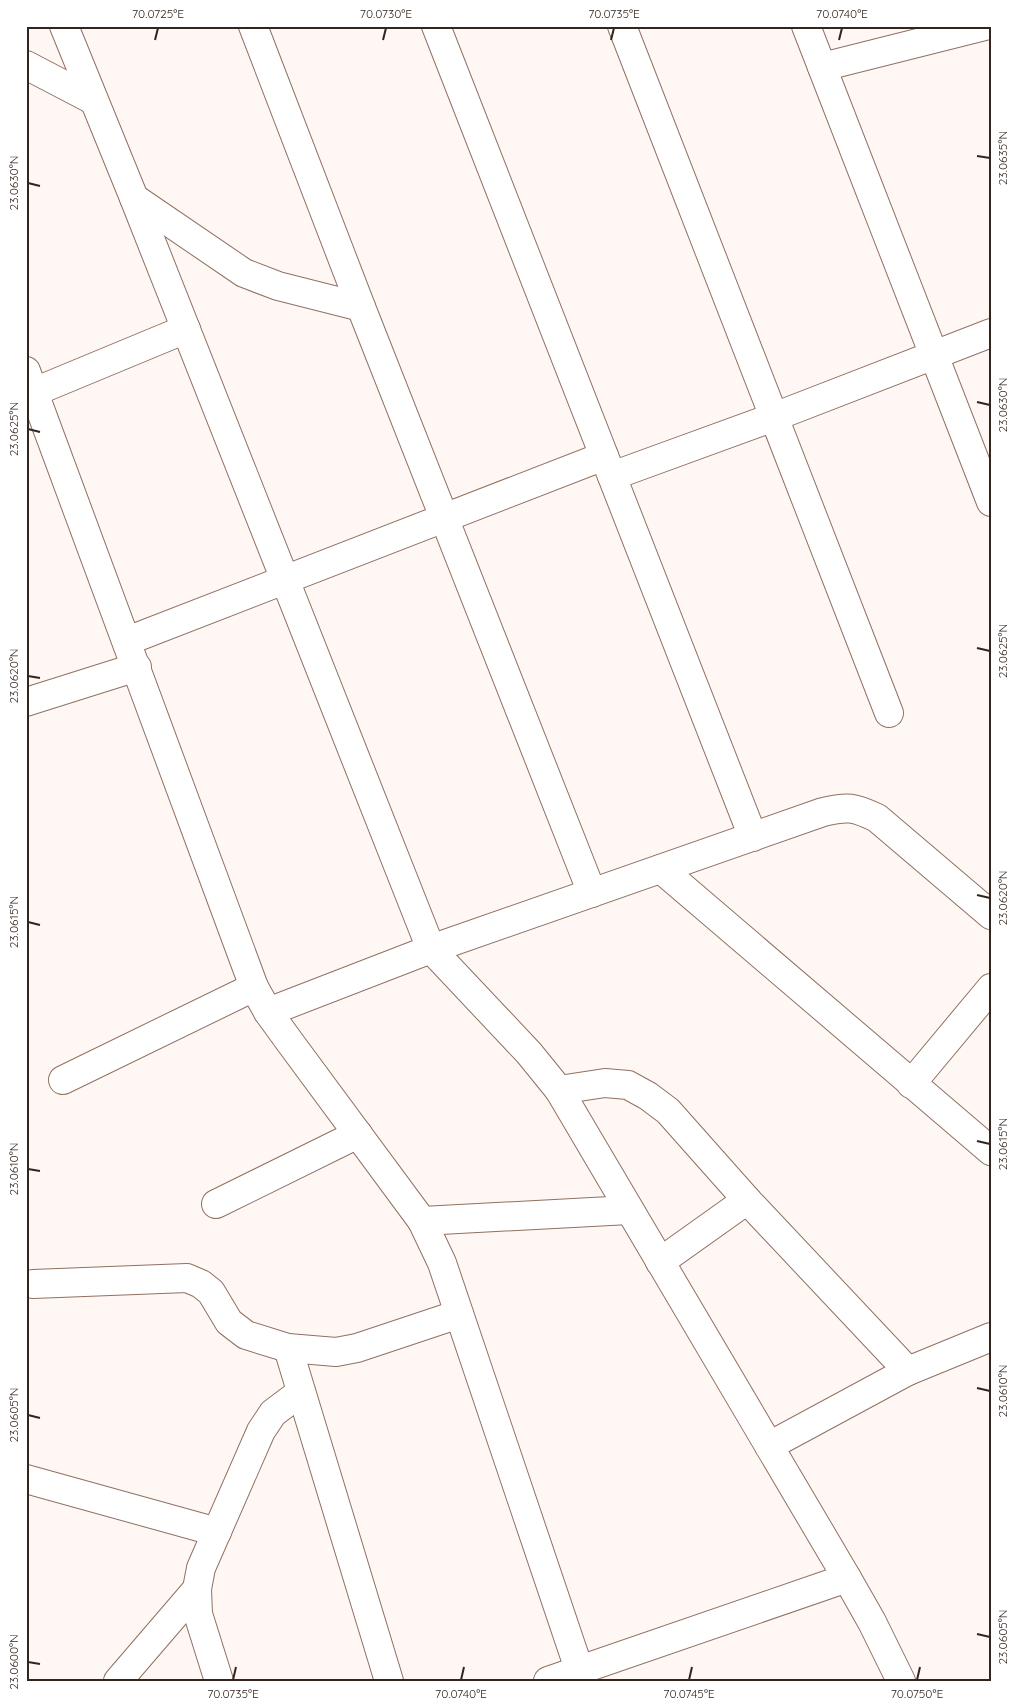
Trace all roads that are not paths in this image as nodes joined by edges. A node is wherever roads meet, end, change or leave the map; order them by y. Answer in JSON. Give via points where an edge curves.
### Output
{"nodes":[{"id":1,"x":64,"y":26,"type":"edge"},
{"id":2,"x":252,"y":26,"type":"edge"},
{"id":3,"x":436,"y":26,"type":"edge"},
{"id":4,"x":622,"y":26,"type":"edge"},
{"id":5,"x":806,"y":26,"type":"edge"},
{"id":6,"x":984,"y":26,"type":"edge"},
{"id":7,"x":991,"y":44,"type":"edge"},
{"id":8,"x":26,"y":65,"type":"edge"},
{"id":9,"x":822,"y":67,"type":"junction"},
{"id":10,"x":93,"y":100,"type":"junction"},
{"id":11,"x":134,"y":198,"type":"junction"},
{"id":12,"x":361,"y":307,"type":"junction"},
{"id":13,"x":186,"y":329,"type":"junction"},
{"id":14,"x":991,"y":333,"type":"edge"},
{"id":15,"x":933,"y":356,"type":"junction"},
{"id":16,"x":30,"y":382,"type":"edge"},
{"id":17,"x":774,"y":417,"type":"junction"},
{"id":18,"x":608,"y":466,"type":"junction"},
{"id":19,"x":991,"y":502,"type":"edge"},
{"id":20,"x":444,"y":518,"type":"junction"},
{"id":21,"x":285,"y":579,"type":"junction"},
{"id":22,"x":127,"y":641,"type":"junction"},
{"id":23,"x":137,"y":667,"type":"junction"},
{"id":24,"x":26,"y":702,"type":"edge"},
{"id":25,"x":889,"y":713,"type":"dead end"},
{"id":26,"x":752,"y":837,"type":"junction"},
{"id":27,"x":661,"y":869,"type":"junction"},
{"id":28,"x":592,"y":893,"type":"junction"},
{"id":29,"x":991,"y":915,"type":"edge"},
{"id":30,"x":431,"y":949,"type":"junction"},
{"id":31,"x":254,"y":987,"type":"junction"},
{"id":32,"x":991,"y":988,"type":"edge"},
{"id":33,"x":268,"y":1012,"type":"junction"},
{"id":34,"x":63,"y":1080,"type":"dead end"},
{"id":35,"x":911,"y":1084,"type":"junction"},
{"id":36,"x":559,"y":1090,"type":"junction"},
{"id":37,"x":358,"y":1134,"type":"junction"},
{"id":38,"x":991,"y":1152,"type":"edge"},
{"id":39,"x":747,"y":1200,"type":"junction"},
{"id":40,"x":216,"y":1204,"type":"dead end"},
{"id":41,"x":629,"y":1210,"type":"junction"},
{"id":42,"x":422,"y":1221,"type":"junction"},
{"id":43,"x":660,"y":1262,"type":"junction"},
{"id":44,"x":33,"y":1284,"type":"dead end"},
{"id":45,"x":459,"y":1314,"type":"junction"},
{"id":46,"x":991,"y":1337,"type":"edge"},
{"id":47,"x":288,"y":1348,"type":"junction"},
{"id":48,"x":908,"y":1371,"type":"junction"},
{"id":49,"x":302,"y":1392,"type":"junction"},
{"id":50,"x":769,"y":1446,"type":"junction"},
{"id":51,"x":26,"y":1480,"type":"edge"},
{"id":52,"x":217,"y":1532,"type":"junction"},
{"id":53,"x":847,"y":1578,"type":"junction"},
{"id":54,"x":196,"y":1589,"type":"junction"},
{"id":55,"x":582,"y":1675,"type":"edge"},
{"id":56,"x":118,"y":1681,"type":"edge"},
{"id":57,"x":219,"y":1681,"type":"edge"},
{"id":58,"x":390,"y":1681,"type":"edge"},
{"id":59,"x":548,"y":1681,"type":"edge"},
{"id":60,"x":901,"y":1681,"type":"edge"}],
"edges":[{"from":1,"to":10,"type":"street"},
{"from":2,"to":12,"type":"street"},
{"from":3,"to":18,"type":"street"},
{"from":4,"to":17,"type":"street"},
{"from":5,"to":9,"type":"street"},
{"from":6,"to":7,"type":"street"},
{"from":6,"to":9,"type":"street"},
{"from":8,"to":10,"type":"street"},
{"from":9,"to":15,"type":"street"},
{"from":10,"to":11,"type":"street"},
{"from":11,"to":12,"type":"street","via":[[244,273],[278,286]]},
{"from":11,"to":13,"type":"street"},
{"from":12,"to":20,"type":"street"},
{"from":13,"to":16,"type":"street"},
{"from":13,"to":21,"type":"street"},
{"from":14,"to":15,"type":"street"},
{"from":15,"to":17,"type":"street"},
{"from":15,"to":19,"type":"street"},
{"from":16,"to":22,"type":"street"},
{"from":17,"to":18,"type":"street"},
{"from":17,"to":25,"type":"street"},
{"from":18,"to":20,"type":"street"},
{"from":18,"to":26,"type":"street"},
{"from":20,"to":21,"type":"street"},
{"from":20,"to":28,"type":"street"},
{"from":21,"to":22,"type":"street"},
{"from":21,"to":30,"type":"street"},
{"from":22,"to":23,"type":"street"},
{"from":23,"to":24,"type":"street"},
{"from":23,"to":31,"type":"street"},
{"from":26,"to":27,"type":"street"},
{"from":26,"to":29,"type":"street","via":[[830,810],[843,807],[862,811],[877,818]]},
{"from":27,"to":28,"type":"street"},
{"from":27,"to":35,"type":"street"},
{"from":28,"to":30,"type":"street"},
{"from":30,"to":33,"type":"street"},
{"from":30,"to":36,"type":"street","via":[[529,1053]]},
{"from":31,"to":33,"type":"street"},
{"from":31,"to":34,"type":"street"},
{"from":32,"to":35,"type":"street"},
{"from":33,"to":37,"type":"street"},
{"from":35,"to":38,"type":"street"},
{"from":36,"to":39,"type":"street","via":[[605,1083],[628,1085],[648,1096],[668,1111]]},
{"from":36,"to":41,"type":"street"},
{"from":37,"to":40,"type":"street"},
{"from":37,"to":42,"type":"street"},
{"from":39,"to":43,"type":"street"},
{"from":39,"to":48,"type":"street"},
{"from":41,"to":42,"type":"street"},
{"from":41,"to":43,"type":"street"},
{"from":42,"to":45,"type":"street","via":[[442,1263]]},
{"from":43,"to":50,"type":"street"},
{"from":44,"to":47,"type":"street","via":[[187,1278],[211,1292],[229,1322],[246,1335]]},
{"from":45,"to":47,"type":"street","via":[[357,1348],[336,1352]]},
{"from":45,"to":55,"type":"street"},
{"from":46,"to":48,"type":"street"},
{"from":47,"to":49,"type":"street"},
{"from":48,"to":50,"type":"street"},
{"from":49,"to":52,"type":"street","via":[[273,1413],[261,1430]]},
{"from":49,"to":58,"type":"street"},
{"from":50,"to":53,"type":"street"},
{"from":51,"to":52,"type":"street"},
{"from":52,"to":54,"type":"street","via":[[200,1568]]},
{"from":53,"to":55,"type":"street"},
{"from":53,"to":60,"type":"street"},
{"from":54,"to":56,"type":"street"},
{"from":54,"to":57,"type":"street","via":[[198,1614]]},
{"from":55,"to":59,"type":"street"}]}
